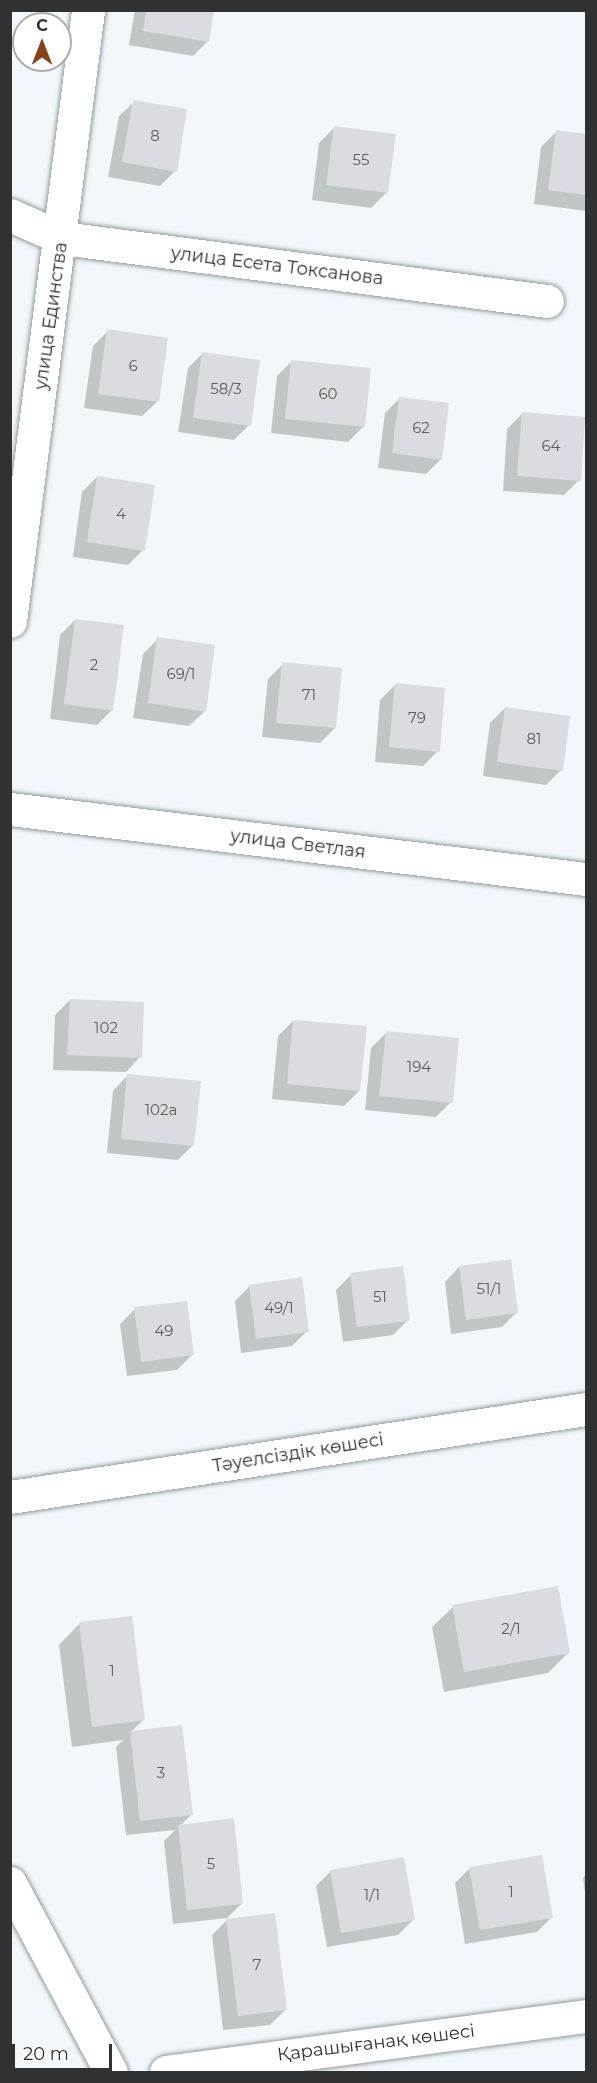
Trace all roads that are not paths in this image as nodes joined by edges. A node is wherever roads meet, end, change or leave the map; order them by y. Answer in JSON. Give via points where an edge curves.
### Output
{"nodes":[{"id":1,"x":88,"y":10,"type":"edge"},
{"id":2,"x":10,"y":215,"type":"edge"},
{"id":3,"x":62,"y":238,"type":"junction"},
{"id":4,"x":548,"y":302,"type":"dead end"},
{"id":5,"x":10,"y":621,"type":"edge"},
{"id":6,"x":10,"y":809,"type":"edge"},
{"id":7,"x":586,"y":879,"type":"edge"},
{"id":8,"x":586,"y":1409,"type":"edge"},
{"id":9,"x":10,"y":1497,"type":"edge"},
{"id":10,"x":10,"y":1883,"type":"edge"},
{"id":11,"x":586,"y":2016,"type":"edge"},
{"id":12,"x":111,"y":2073,"type":"edge"},
{"id":13,"x":166,"y":2073,"type":"edge"}],
"edges":[{"from":1,"to":3,"type":"street","name":"улица Единства"},
{"from":2,"to":3,"type":"street","name":"улица Есета Токсанова"},
{"from":3,"to":4,"type":"street","name":"улица Есета Токсанова"},
{"from":3,"to":5,"type":"street","name":"улица Единства"},
{"from":6,"to":7,"type":"street","name":"улица Светлая"},
{"from":8,"to":9,"type":"street","name":"Тәуелсіздік көшесі"},
{"from":10,"to":12,"type":"street"},
{"from":11,"to":13,"type":"street","name":"Қарашығанақ көшесі"}]}
